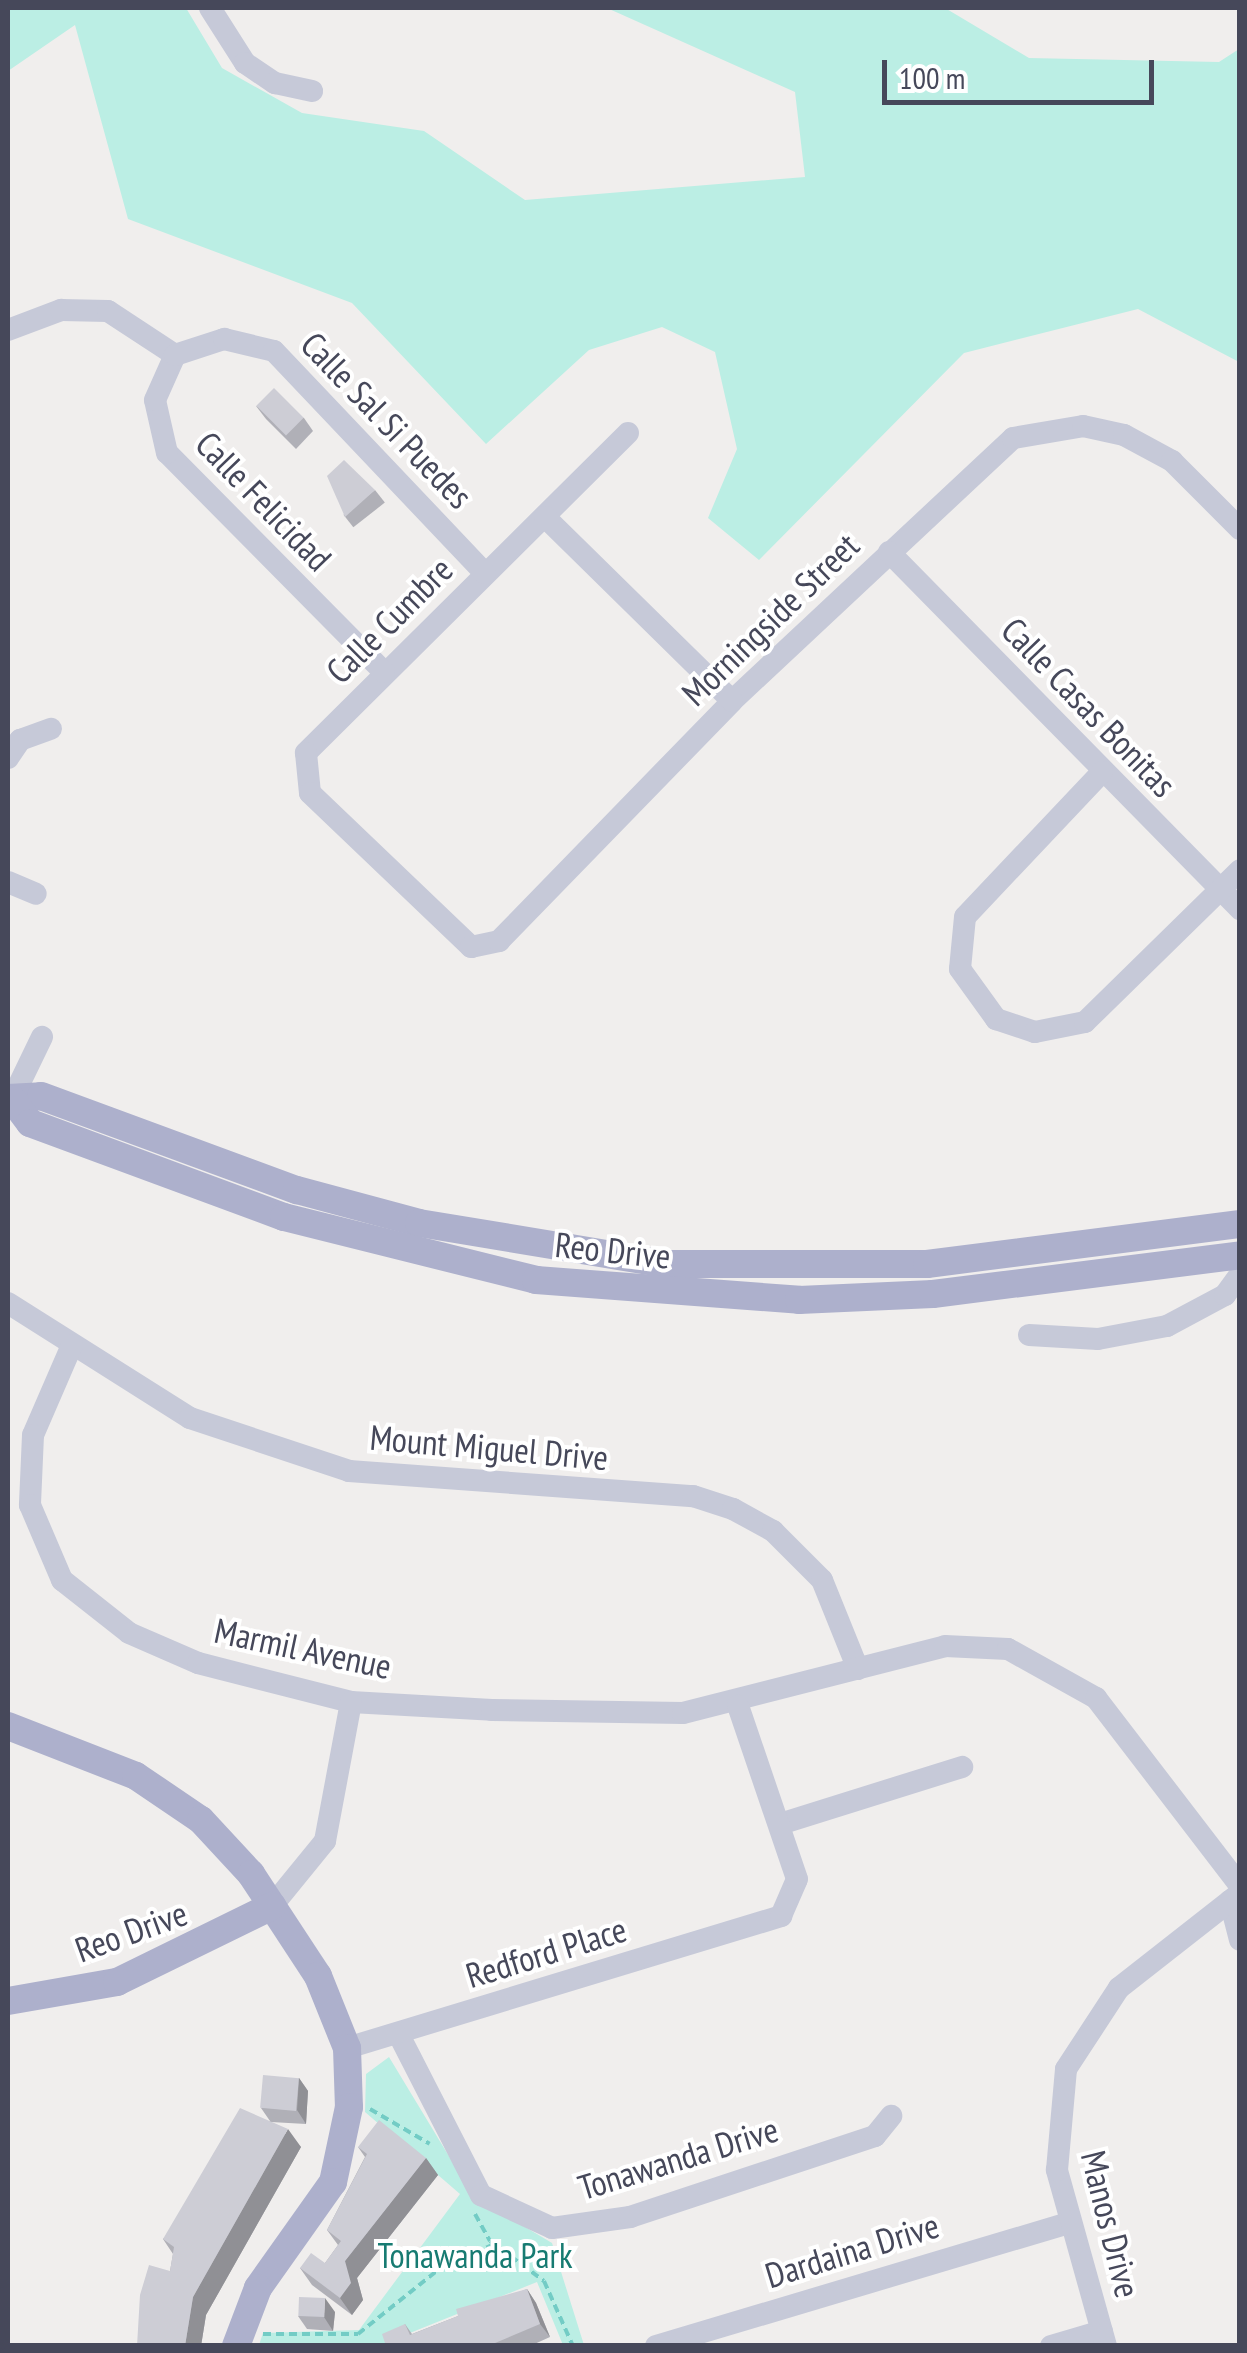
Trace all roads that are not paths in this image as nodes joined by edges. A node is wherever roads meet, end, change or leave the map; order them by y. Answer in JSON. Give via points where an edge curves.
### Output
{"nodes":[{"id":1,"x":210,"y":8,"type":"edge"},
{"id":2,"x":312,"y":91,"type":"dead end"},
{"id":3,"x":8,"y":330,"type":"edge"},
{"id":4,"x":175,"y":355,"type":"junction"},
{"id":5,"x":628,"y":433,"type":"dead end"},
{"id":6,"x":544,"y":517,"type":"junction"},
{"id":7,"x":1240,"y":529,"type":"edge"},
{"id":8,"x":888,"y":552,"type":"junction"},
{"id":9,"x":485,"y":573,"type":"junction"},
{"id":10,"x":384,"y":672,"type":"junction"},
{"id":11,"x":732,"y":702,"type":"junction"},
{"id":12,"x":50,"y":729,"type":"dead end"},
{"id":13,"x":8,"y":758,"type":"edge"},
{"id":14,"x":1102,"y":772,"type":"junction"},
{"id":15,"x":386,"y":869,"type":"joint"},
{"id":16,"x":1240,"y":870,"type":"edge"},
{"id":17,"x":8,"y":882,"type":"edge"},
{"id":18,"x":1220,"y":890,"type":"junction"},
{"id":19,"x":36,"y":894,"type":"dead end"},
{"id":20,"x":1240,"y":910,"type":"edge"},
{"id":21,"x":42,"y":1037,"type":"dead end"},
{"id":22,"x":10,"y":1098,"type":"edge"},
{"id":23,"x":1240,"y":1224,"type":"edge"},
{"id":24,"x":1240,"y":1255,"type":"edge"},
{"id":25,"x":1240,"y":1274,"type":"edge"},
{"id":26,"x":8,"y":1304,"type":"edge"},
{"id":27,"x":1030,"y":1335,"type":"dead end"},
{"id":28,"x":72,"y":1345,"type":"junction"},
{"id":29,"x":858,"y":1669,"type":"junction"},
{"id":30,"x":351,"y":1702,"type":"junction"},
{"id":31,"x":738,"y":1706,"type":"junction"},
{"id":32,"x":8,"y":1726,"type":"edge"},
{"id":33,"x":962,"y":1768,"type":"dead end"},
{"id":34,"x":780,"y":1824,"type":"junction"},
{"id":35,"x":1236,"y":1894,"type":"edge"},
{"id":36,"x":272,"y":1906,"type":"junction"},
{"id":37,"x":1240,"y":1940,"type":"edge"},
{"id":38,"x":8,"y":2002,"type":"edge"},
{"id":39,"x":399,"y":2035,"type":"junction"},
{"id":40,"x":347,"y":2048,"type":"junction"},
{"id":41,"x":891,"y":2116,"type":"dead end"},
{"id":42,"x":1069,"y":2222,"type":"junction"},
{"id":43,"x":238,"y":2337,"type":"edge"},
{"id":44,"x":1104,"y":2338,"type":"edge"},
{"id":45,"x":656,"y":2346,"type":"edge"},
{"id":46,"x":1051,"y":2346,"type":"edge"}],
"edges":[{"from":1,"to":2,"type":"street","via":[[246,63]]},
{"from":3,"to":4,"type":"street","via":[[92,308],[139,324]]},
{"from":4,"to":9,"type":"street","name":"Calle Sal Si Puedes","via":[[224,340],[274,351]]},
{"from":4,"to":10,"type":"street","name":"Calle Felicidad","via":[[155,400],[166,453]]},
{"from":5,"to":6,"type":"street","name":"Calle Cumbre"},
{"from":6,"to":9,"type":"street","name":"Calle Cumbre"},
{"from":6,"to":11,"type":"street"},
{"from":7,"to":8,"type":"street","name":"Morningside Street","via":[[1172,461],[1083,426],[1000,446]]},
{"from":8,"to":11,"type":"street","name":"Morningside Street"},
{"from":8,"to":14,"type":"street","name":"Calle Casas Bonitas"},
{"from":9,"to":10,"type":"street","name":"Calle Cumbre"},
{"from":10,"to":15,"type":"street","name":"Calle Cumbre","via":[[306,753],[304,767],[310,793]]},
{"from":11,"to":15,"type":"street","name":"Morningside Street","via":[[493,944],[456,940]]},
{"from":12,"to":13,"type":"street","via":[[20,740]]},
{"from":14,"to":18,"type":"street","name":"Calle Casas Bonitas"},
{"from":14,"to":18,"type":"street","via":[[965,916],[960,969],[985,1010],[1035,1032],[1085,1022]]},
{"from":16,"to":18,"type":"street"},
{"from":17,"to":19,"type":"street"},
{"from":18,"to":20,"type":"street","name":"Calle Casas Bonitas"},
{"from":21,"to":22,"type":"street"},
{"from":22,"to":23,"type":"main road","name":"Reo Drive","via":[[42,1096],[296,1190],[419,1223],[666,1264],[927,1264]]},
{"from":22,"to":24,"type":"main road","name":"Reo Drive","via":[[30,1123],[284,1217],[536,1280],[804,1300],[933,1294]]},
{"from":25,"to":27,"type":"street","via":[[1225,1295],[1167,1326],[1098,1339]]},
{"from":26,"to":28,"type":"street","name":"Mount Miguel Drive"},
{"from":28,"to":29,"type":"street","name":"Mount Miguel Drive","via":[[190,1418],[349,1471],[693,1496],[733,1509],[773,1531],[822,1580]]},
{"from":28,"to":30,"type":"street","name":"Marmil Avenue","via":[[28,1470],[34,1522],[62,1580],[110,1623],[198,1663]]},
{"from":29,"to":31,"type":"street","name":"Marmil Avenue"},
{"from":29,"to":35,"type":"street","name":"Marmil Avenue","via":[[966,1644],[1008,1649],[1064,1672],[1096,1698]]},
{"from":30,"to":31,"type":"street","name":"Marmil Avenue","via":[[683,1714]]},
{"from":30,"to":36,"type":"street","via":[[325,1842]]},
{"from":31,"to":34,"type":"street"},
{"from":32,"to":36,"type":"main road","via":[[136,1776],[201,1820]]},
{"from":33,"to":34,"type":"street"},
{"from":34,"to":39,"type":"street","name":"Redford Place","via":[[797,1879],[794,1903],[766,1922]]},
{"from":35,"to":37,"type":"street"},
{"from":35,"to":42,"type":"street","name":"Manos Drive","via":[[1119,1988],[1066,2069],[1054,2133]]},
{"from":36,"to":38,"type":"main road","name":"Reo Drive","via":[[117,1982]]},
{"from":36,"to":40,"type":"main road","via":[[318,1976]]},
{"from":39,"to":40,"type":"street","name":"Redford Place"},
{"from":39,"to":41,"type":"street","name":"Tonawanda Drive","via":[[481,2195],[552,2228],[629,2217],[875,2136]]},
{"from":40,"to":43,"type":"main road","via":[[349,2106],[333,2182]]},
{"from":42,"to":44,"type":"street","name":"Manos Drive"},
{"from":42,"to":45,"type":"street","name":"Dardaina Drive"},
{"from":44,"to":46,"type":"street"}]}
